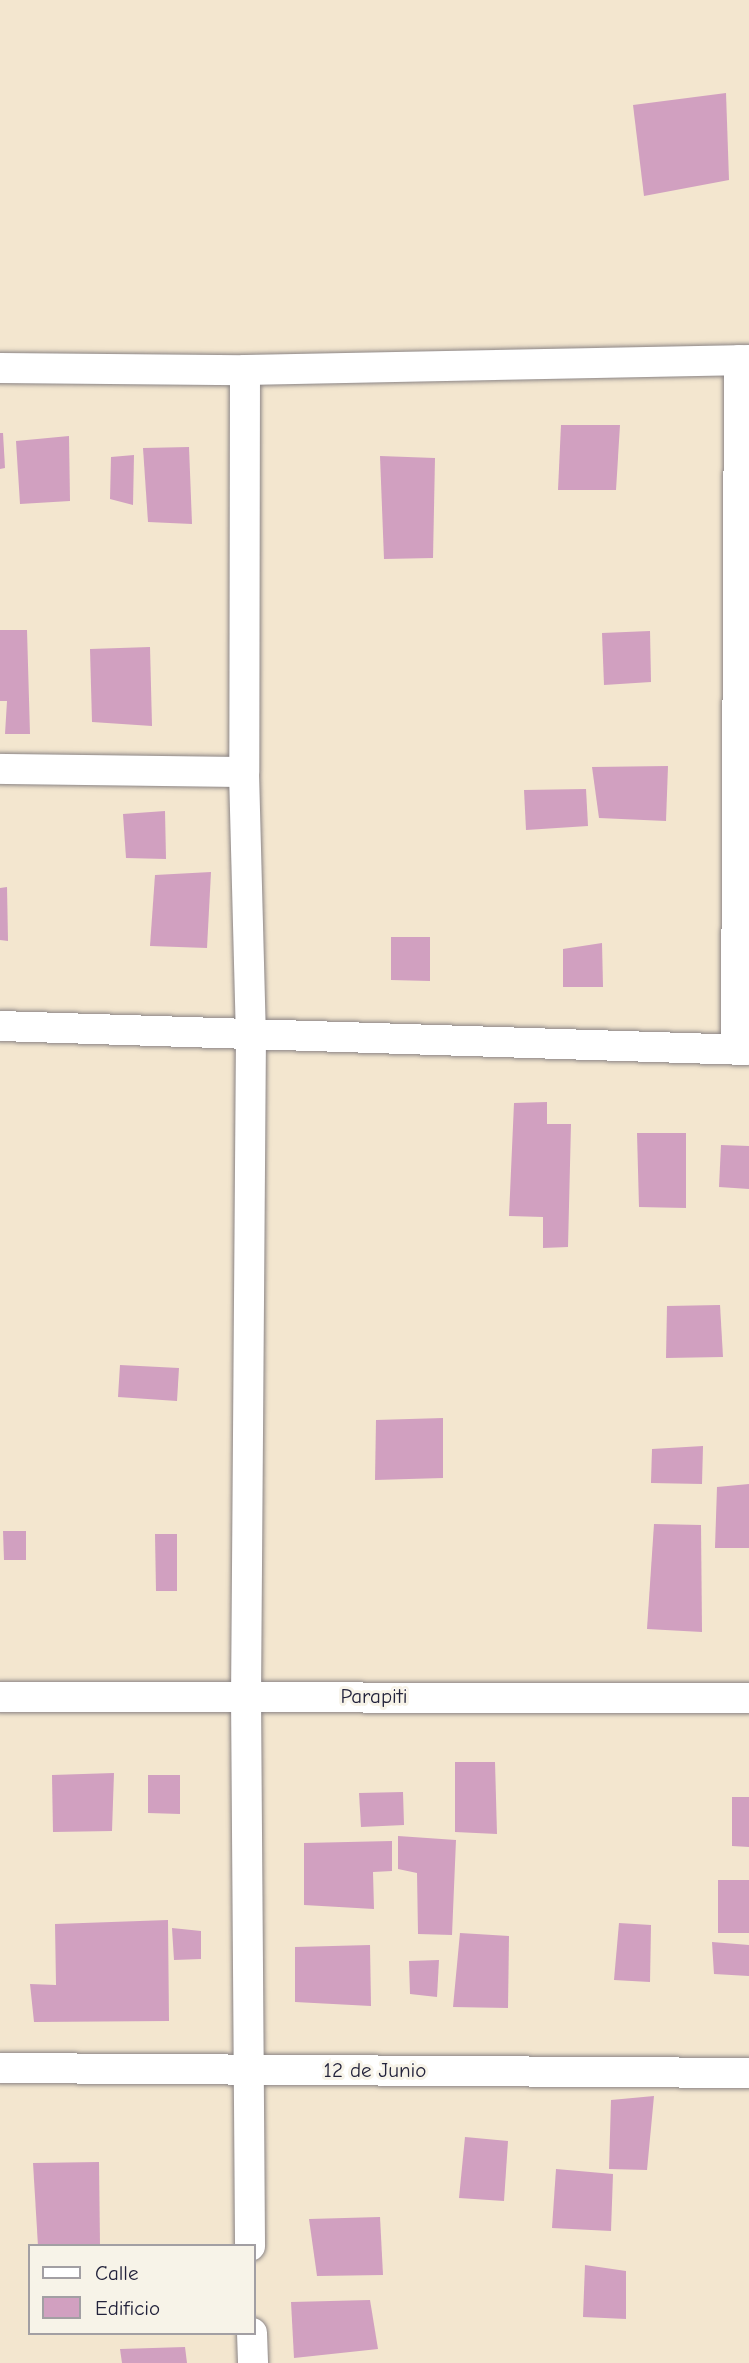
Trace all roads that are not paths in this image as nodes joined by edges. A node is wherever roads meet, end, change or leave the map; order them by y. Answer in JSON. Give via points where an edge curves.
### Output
{"nodes":[{"id":1,"x":744,"y":360,"type":"edge"},
{"id":2,"x":0,"y":368,"type":"edge"},
{"id":3,"x":245,"y":370,"type":"junction"},
{"id":4,"x":0,"y":769,"type":"edge"},
{"id":5,"x":244,"y":772,"type":"junction"},
{"id":6,"x":0,"y":1026,"type":"edge"},
{"id":7,"x":251,"y":1034,"type":"junction"},
{"id":8,"x":742,"y":1049,"type":"edge"},
{"id":9,"x":246,"y":1695,"type":"junction"},
{"id":10,"x":0,"y":1697,"type":"edge"},
{"id":11,"x":749,"y":1698,"type":"edge"},
{"id":12,"x":0,"y":2068,"type":"edge"},
{"id":13,"x":246,"y":2069,"type":"junction"},
{"id":14,"x":749,"y":2073,"type":"edge"},
{"id":15,"x":250,"y":2244,"type":"edge"},
{"id":16,"x":252,"y":2335,"type":"edge"},
{"id":17,"x":253,"y":2363,"type":"edge"}],
"edges":[{"from":1,"to":3,"type":"street"},
{"from":1,"to":8,"type":"street"},
{"from":2,"to":3,"type":"street"},
{"from":3,"to":5,"type":"street"},
{"from":4,"to":5,"type":"street"},
{"from":5,"to":7,"type":"street"},
{"from":6,"to":7,"type":"street"},
{"from":7,"to":8,"type":"street"},
{"from":7,"to":9,"type":"street"},
{"from":9,"to":10,"type":"street","name":"Parapiti"},
{"from":9,"to":11,"type":"street","name":"Parapiti"},
{"from":9,"to":13,"type":"street"},
{"from":12,"to":13,"type":"street","name":"12 de Junio"},
{"from":13,"to":14,"type":"street","name":"12 de Junio"},
{"from":13,"to":15,"type":"street"},
{"from":16,"to":17,"type":"street"}]}
